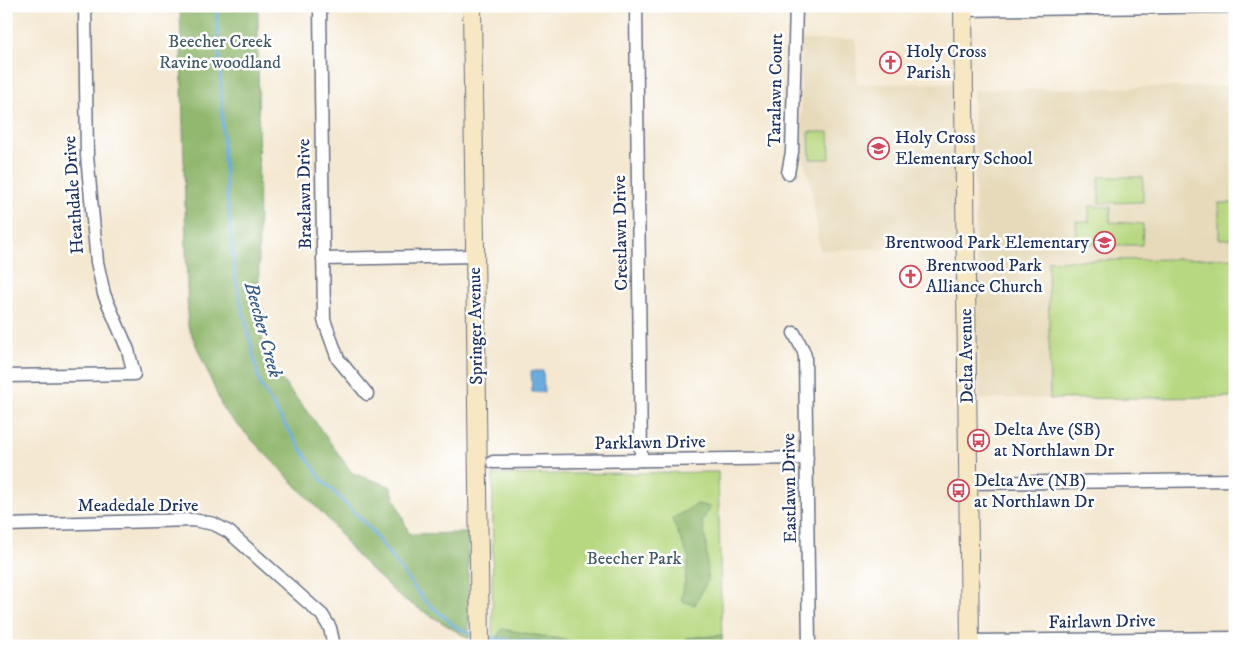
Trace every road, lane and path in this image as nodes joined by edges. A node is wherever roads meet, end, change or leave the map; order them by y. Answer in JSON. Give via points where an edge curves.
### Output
{"nodes":[{"id":1,"x":84,"y":6,"type":"edge"},
{"id":2,"x":320,"y":6,"type":"edge"},
{"id":3,"x":472,"y":6,"type":"edge"},
{"id":4,"x":636,"y":6,"type":"edge"},
{"id":5,"x":796,"y":6,"type":"edge"},
{"id":6,"x":1235,"y":6,"type":"edge"},
{"id":7,"x":963,"y":8,"type":"edge"},
{"id":8,"x":788,"y":173,"type":"dead end"},
{"id":9,"x":475,"y":256,"type":"junction"},
{"id":10,"x":323,"y":258,"type":"junction"},
{"id":11,"x":794,"y":333,"type":"dead end"},
{"id":12,"x":6,"y":376,"type":"edge"},
{"id":13,"x":367,"y":394,"type":"dead end"},
{"id":14,"x":807,"y":458,"type":"junction"},
{"id":15,"x":641,"y":460,"type":"junction"},
{"id":16,"x":493,"y":462,"type":"dead end"},
{"id":17,"x":1235,"y":480,"type":"edge"},
{"id":18,"x":968,"y":483,"type":"junction"},
{"id":19,"x":6,"y":525,"type":"edge"},
{"id":20,"x":1235,"y":638,"type":"edge"},
{"id":21,"x":970,"y":643,"type":"edge"},
{"id":22,"x":334,"y":646,"type":"edge"},
{"id":23,"x":480,"y":646,"type":"edge"},
{"id":24,"x":810,"y":646,"type":"edge"}],
"edges":[{"from":1,"to":12,"type":"street","name":"Heathdale Drive","via":[[86,156],[97,262],[104,294],[128,350],[134,374]]},
{"from":2,"to":10,"type":"street","name":"Braelawn Drive"},
{"from":3,"to":9,"type":"street","name":"Springer Avenue"},
{"from":4,"to":15,"type":"street","name":"Crestlawn Drive"},
{"from":5,"to":8,"type":"street","name":"Taralawn Court","via":[[792,152]]},
{"from":6,"to":7,"type":"street"},
{"from":7,"to":18,"type":"street","name":"Delta Avenue"},
{"from":9,"to":10,"type":"street","name":"Braelawn Drive"},
{"from":9,"to":23,"type":"street","name":"Springer Avenue"},
{"from":10,"to":13,"type":"street","via":[[324,320],[338,359]]},
{"from":11,"to":14,"type":"street","name":"Eastlawn Drive","via":[[805,356]]},
{"from":14,"to":15,"type":"street","name":"Parklawn Drive"},
{"from":14,"to":24,"type":"street","name":"Eastlawn Drive"},
{"from":15,"to":16,"type":"street","name":"Parklawn Drive"},
{"from":17,"to":18,"type":"street"},
{"from":18,"to":21,"type":"street","name":"Delta Avenue"},
{"from":19,"to":22,"type":"street","name":"Meadedale Drive","via":[[193,520],[214,524],[229,532],[322,615],[330,628]]},
{"from":20,"to":21,"type":"street","name":"Fairlawn Drive"}]}
